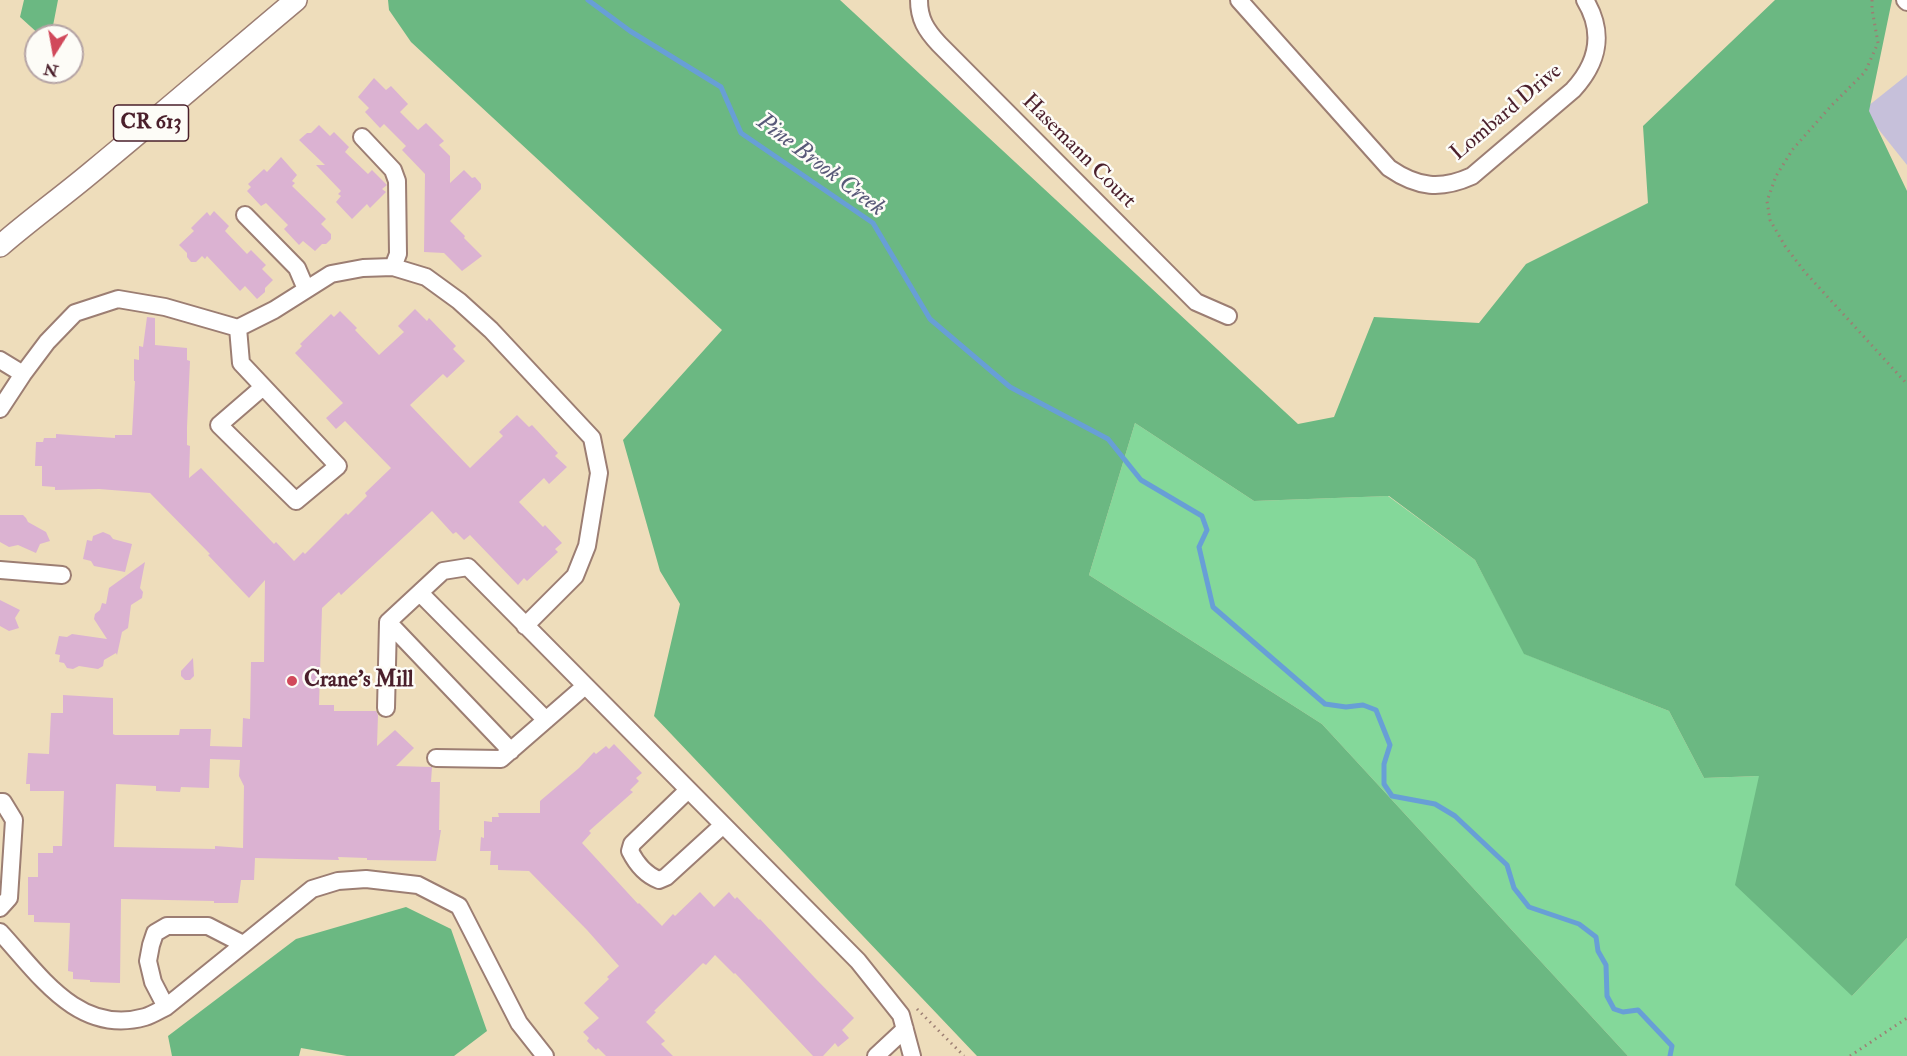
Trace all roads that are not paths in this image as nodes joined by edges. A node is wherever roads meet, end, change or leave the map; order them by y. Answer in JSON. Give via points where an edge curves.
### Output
{"nodes":[{"id":1,"x":296,"y":0,"type":"edge"},
{"id":2,"x":919,"y":0,"type":"edge"},
{"id":3,"x":1239,"y":0,"type":"edge"},
{"id":4,"x":1585,"y":0,"type":"edge"},
{"id":5,"x":362,"y":137,"type":"dead end"},
{"id":6,"x":245,"y":215,"type":"dead end"},
{"id":7,"x":0,"y":246,"type":"edge"},
{"id":8,"x":393,"y":267,"type":"junction"},
{"id":9,"x":306,"y":289,"type":"junction"},
{"id":10,"x":1228,"y":316,"type":"dead end"},
{"id":11,"x":238,"y":328,"type":"junction"},
{"id":12,"x":0,"y":360,"type":"edge"},
{"id":13,"x":23,"y":374,"type":"junction"},
{"id":14,"x":263,"y":387,"type":"junction"},
{"id":15,"x":0,"y":409,"type":"edge"},
{"id":16,"x":0,"y":570,"type":"edge"},
{"id":17,"x":62,"y":575,"type":"dead end"},
{"id":18,"x":420,"y":592,"type":"junction"},
{"id":19,"x":388,"y":622,"type":"junction"},
{"id":20,"x":525,"y":626,"type":"junction"},
{"id":21,"x":585,"y":686,"type":"junction"},
{"id":22,"x":386,"y":708,"type":"dead end"},
{"id":23,"x":546,"y":720,"type":"junction"},
{"id":24,"x":511,"y":751,"type":"junction"},
{"id":25,"x":436,"y":758,"type":"dead end"},
{"id":26,"x":688,"y":790,"type":"junction"},
{"id":27,"x":0,"y":802,"type":"edge"},
{"id":28,"x":723,"y":825,"type":"junction"},
{"id":29,"x":0,"y":908,"type":"edge"},
{"id":30,"x":0,"y":932,"type":"edge"},
{"id":31,"x":243,"y":944,"type":"junction"},
{"id":32,"x":166,"y":1007,"type":"junction"},
{"id":33,"x":903,"y":1022,"type":"junction"},
{"id":34,"x":545,"y":1056,"type":"edge"},
{"id":35,"x":876,"y":1056,"type":"edge"},
{"id":36,"x":912,"y":1056,"type":"edge"}],
"edges":[{"from":1,"to":7,"type":"main road","number":"CR 613"},
{"from":2,"to":10,"type":"street","name":"Hasemann Court","via":[[922,22],[939,44],[1196,302]]},
{"from":3,"to":4,"type":"street","name":"Lombard Drive","via":[[1389,168],[1401,177],[1430,185],[1459,182],[1472,176],[1584,78],[1597,38],[1591,9]]},
{"from":5,"to":8,"type":"street","via":[[393,170],[397,181],[398,254]]},
{"from":6,"to":9,"type":"street","via":[[297,268]]},
{"from":8,"to":9,"type":"street","via":[[331,274]]},
{"from":8,"to":20,"type":"street","via":[[426,277],[459,301],[592,438],[599,473],[587,546],[575,576]]},
{"from":9,"to":11,"type":"street"},
{"from":11,"to":13,"type":"street","via":[[165,307],[118,299],[75,313]]},
{"from":11,"to":14,"type":"street","via":[[241,363]]},
{"from":12,"to":13,"type":"street"},
{"from":13,"to":15,"type":"street"},
{"from":14,"to":14,"type":"street","via":[[338,466],[296,501],[219,425]]},
{"from":16,"to":17,"type":"street"},
{"from":18,"to":19,"type":"street"},
{"from":18,"to":20,"type":"street","via":[[443,571],[468,567]]},
{"from":18,"to":23,"type":"street"},
{"from":19,"to":22,"type":"street"},
{"from":19,"to":24,"type":"street"},
{"from":20,"to":21,"type":"street"},
{"from":21,"to":23,"type":"street"},
{"from":21,"to":26,"type":"street"},
{"from":23,"to":24,"type":"street"},
{"from":24,"to":25,"type":"street","via":[[501,759]]},
{"from":26,"to":28,"type":"street"},
{"from":26,"to":28,"type":"street","via":[[632,844],[633,858],[651,877],[666,877]]},
{"from":27,"to":29,"type":"street","via":[[14,820],[9,898]]},
{"from":28,"to":33,"type":"street","via":[[858,961]]},
{"from":30,"to":32,"type":"street","via":[[61,998],[84,1013],[107,1020],[126,1020],[146,1017]]},
{"from":31,"to":32,"type":"street"},
{"from":31,"to":32,"type":"street","via":[[208,926],[167,926],[155,933],[148,962]]},
{"from":31,"to":34,"type":"street","via":[[312,889],[366,879],[418,885],[459,906],[519,1023]]},
{"from":33,"to":35,"type":"street"},
{"from":33,"to":36,"type":"street"}]}
